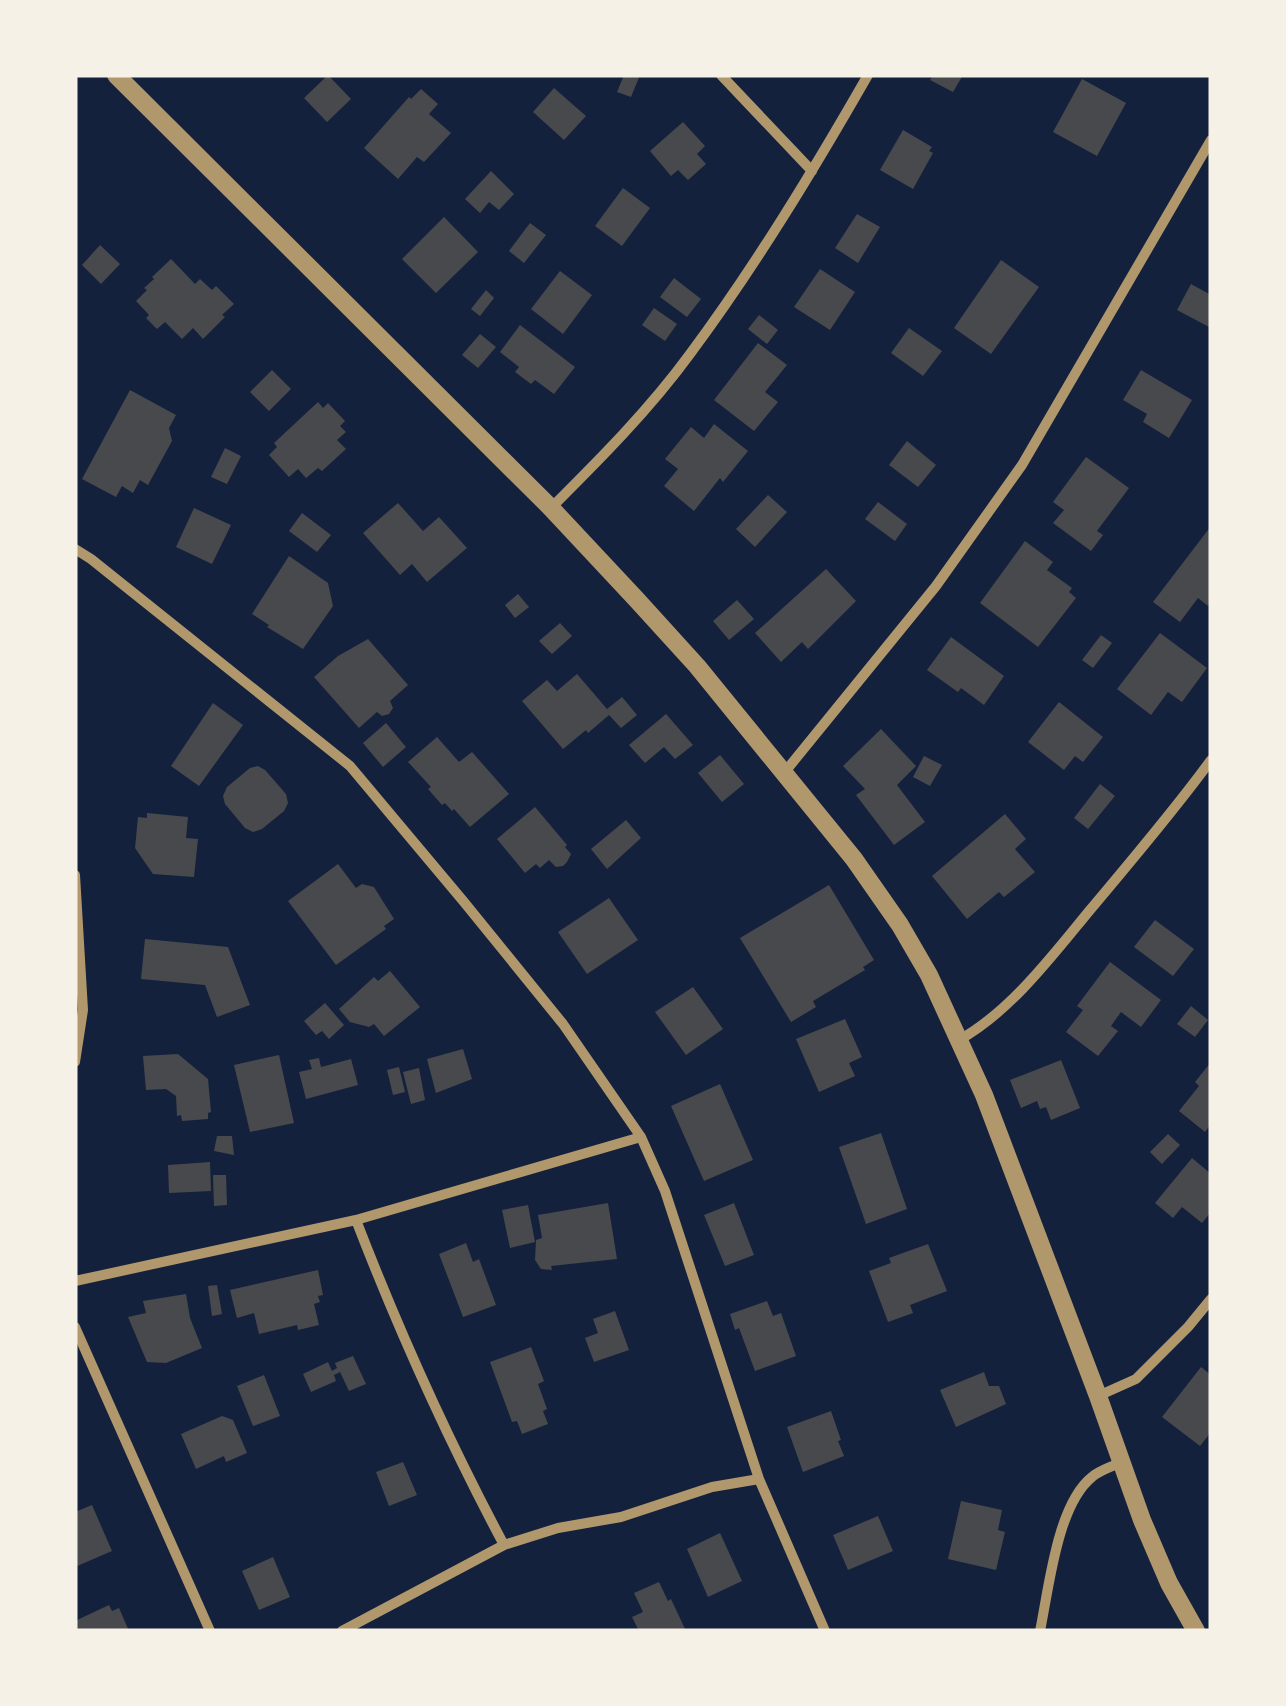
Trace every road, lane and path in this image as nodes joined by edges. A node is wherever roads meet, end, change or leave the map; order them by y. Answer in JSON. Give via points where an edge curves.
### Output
{"nodes":[{"id":1,"x":116,"y":75,"type":"edge"},
{"id":2,"x":721,"y":75,"type":"edge"},
{"id":3,"x":868,"y":75,"type":"edge"},
{"id":4,"x":1211,"y":140,"type":"edge"},
{"id":5,"x":812,"y":171,"type":"junction"},
{"id":6,"x":551,"y":508,"type":"junction"},
{"id":7,"x":75,"y":550,"type":"edge"},
{"id":8,"x":1211,"y":760,"type":"edge"},
{"id":9,"x":784,"y":773,"type":"junction"},
{"id":10,"x":75,"y":874,"type":"edge"},
{"id":11,"x":959,"y":1040,"type":"junction"},
{"id":12,"x":75,"y":1062,"type":"edge"},
{"id":13,"x":640,"y":1137,"type":"junction"},
{"id":14,"x":356,"y":1220,"type":"junction"},
{"id":15,"x":75,"y":1281,"type":"edge"},
{"id":16,"x":1211,"y":1299,"type":"edge"},
{"id":17,"x":75,"y":1327,"type":"edge"},
{"id":18,"x":1098,"y":1396,"type":"junction"},
{"id":19,"x":1120,"y":1462,"type":"junction"},
{"id":20,"x":758,"y":1479,"type":"junction"},
{"id":21,"x":504,"y":1545,"type":"junction"},
{"id":22,"x":210,"y":1631,"type":"edge"},
{"id":23,"x":342,"y":1631,"type":"edge"},
{"id":24,"x":825,"y":1631,"type":"edge"},
{"id":25,"x":1040,"y":1631,"type":"edge"},
{"id":26,"x":1196,"y":1631,"type":"edge"}],
"edges":[{"from":1,"to":6,"type":"street"},
{"from":2,"to":5,"type":"street"},
{"from":3,"to":5,"type":"street"},
{"from":4,"to":9,"type":"street","via":[[1022,465],[936,586]]},
{"from":5,"to":6,"type":"street","via":[[689,355]]},
{"from":6,"to":9,"type":"street"},
{"from":7,"to":13,"type":"street","via":[[350,766],[563,1024]]},
{"from":8,"to":11,"type":"street","via":[[1060,946],[982,1028]]},
{"from":9,"to":11,"type":"street","via":[[900,925]]},
{"from":10,"to":12,"type":"street","via":[[84,1010]]},
{"from":11,"to":18,"type":"street"},
{"from":13,"to":14,"type":"street"},
{"from":13,"to":20,"type":"street","via":[[665,1191]]},
{"from":14,"to":15,"type":"street"},
{"from":14,"to":21,"type":"street","via":[[418,1372]]},
{"from":16,"to":18,"type":"street","via":[[1136,1379]]},
{"from":17,"to":22,"type":"street"},
{"from":18,"to":19,"type":"street"},
{"from":19,"to":25,"type":"street","via":[[1093,1476],[1065,1517]]},
{"from":19,"to":26,"type":"street"},
{"from":20,"to":21,"type":"street"},
{"from":20,"to":24,"type":"street"},
{"from":21,"to":23,"type":"street"}]}
